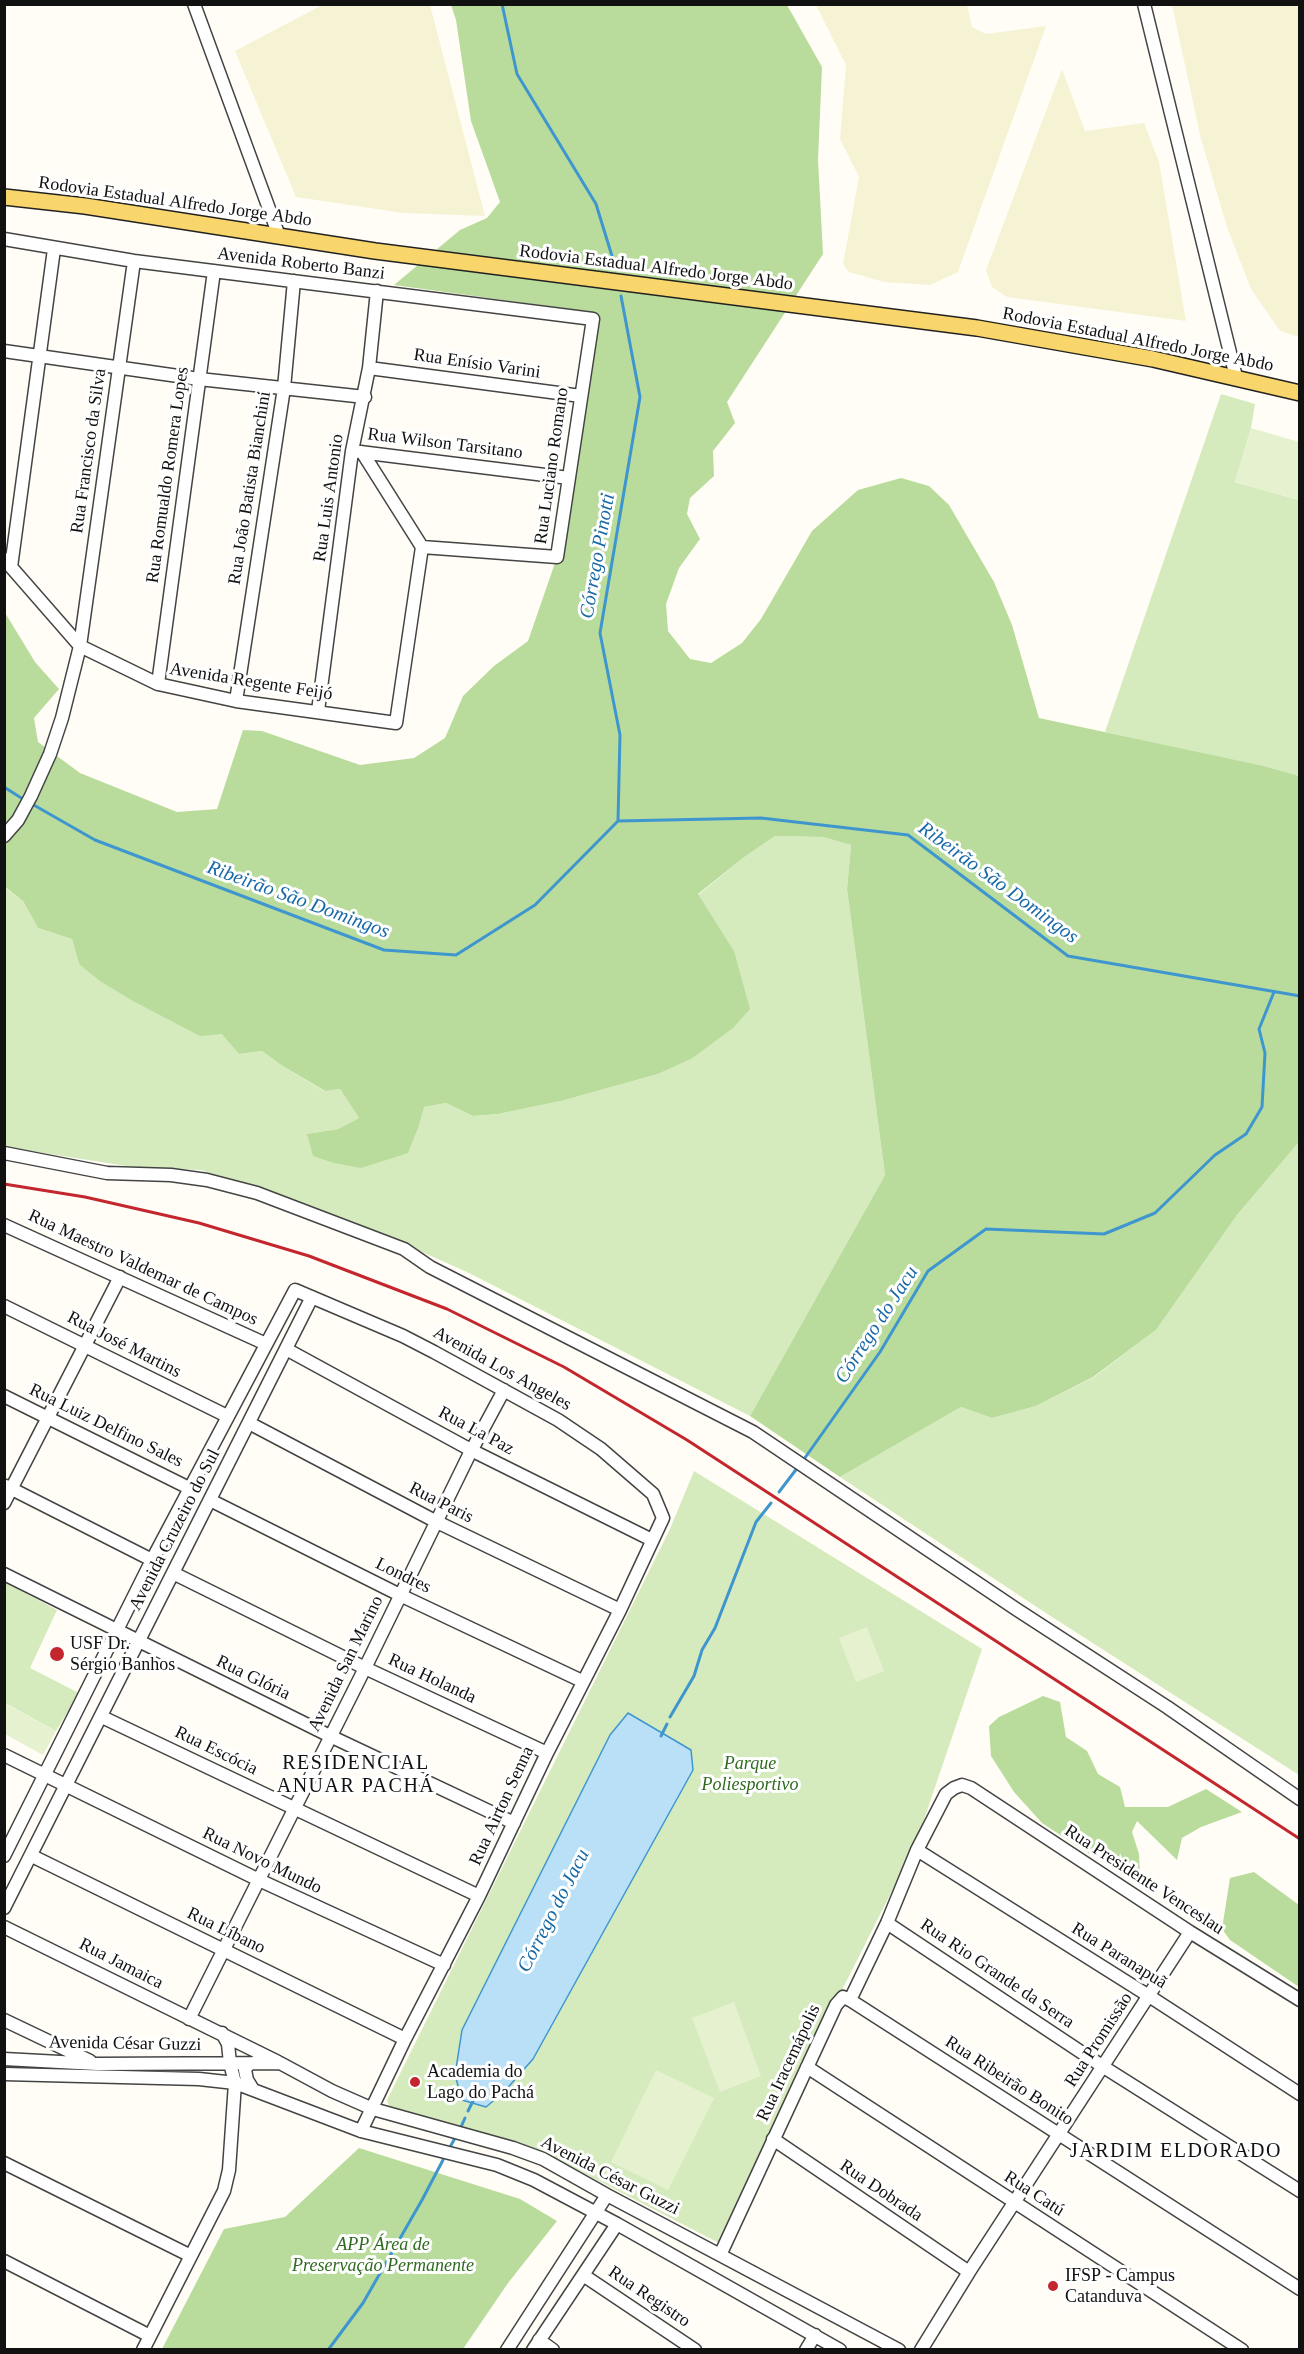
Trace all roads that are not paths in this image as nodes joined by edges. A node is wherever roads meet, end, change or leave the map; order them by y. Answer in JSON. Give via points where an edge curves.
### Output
{"nodes":[{"id":1,"x":194,"y":4,"type":"edge"},
{"id":2,"x":1144,"y":4,"type":"edge"},
{"id":3,"x":4,"y":188,"type":"edge"},
{"id":4,"x":4,"y":197,"type":"edge"},
{"id":5,"x":4,"y":205,"type":"edge"},
{"id":6,"x":85,"y":206,"type":"junction"},
{"id":7,"x":279,"y":236,"type":"junction"},
{"id":8,"x":4,"y":239,"type":"edge"},
{"id":9,"x":54,"y":249,"type":"junction"},
{"id":10,"x":134,"y":261,"type":"junction"},
{"id":11,"x":214,"y":271,"type":"junction"},
{"id":12,"x":294,"y":280,"type":"junction"},
{"id":13,"x":377,"y":291,"type":"junction"},
{"id":14,"x":593,"y":319,"type":"joint"},
{"id":15,"x":4,"y":351,"type":"edge"},
{"id":16,"x":40,"y":356,"type":"junction"},
{"id":17,"x":119,"y":368,"type":"junction"},
{"id":18,"x":369,"y":368,"type":"junction"},
{"id":19,"x":1236,"y":377,"type":"junction"},
{"id":20,"x":199,"y":379,"type":"junction"},
{"id":21,"x":284,"y":388,"type":"junction"},
{"id":22,"x":1299,"y":393,"type":"edge"},
{"id":23,"x":581,"y":396,"type":"junction"},
{"id":24,"x":365,"y":398,"type":"junction"},
{"id":25,"x":357,"y":451,"type":"junction"},
{"id":26,"x":569,"y":478,"type":"junction"},
{"id":27,"x":422,"y":547,"type":"junction"},
{"id":28,"x":8,"y":563,"type":"edge"},
{"id":29,"x":80,"y":646,"type":"junction"},
{"id":30,"x":158,"y":684,"type":"junction"},
{"id":31,"x":236,"y":701,"type":"junction"},
{"id":32,"x":318,"y":711,"type":"junction"},
{"id":33,"x":4,"y":836,"type":"edge"},
{"id":34,"x":4,"y":1153,"type":"edge"},
{"id":35,"x":4,"y":1225,"type":"edge"},
{"id":36,"x":120,"y":1277,"type":"junction"},
{"id":37,"x":295,"y":1290,"type":"joint"},
{"id":38,"x":312,"y":1297,"type":"junction"},
{"id":39,"x":4,"y":1306,"type":"edge"},
{"id":40,"x":266,"y":1344,"type":"junction"},
{"id":41,"x":85,"y":1346,"type":"junction"},
{"id":42,"x":286,"y":1349,"type":"junction"},
{"id":43,"x":504,"y":1390,"type":"junction"},
{"id":44,"x":4,"y":1396,"type":"edge"},
{"id":45,"x":227,"y":1416,"type":"junction"},
{"id":46,"x":48,"y":1418,"type":"junction"},
{"id":47,"x":249,"y":1423,"type":"junction"},
{"id":48,"x":471,"y":1450,"type":"junction"},
{"id":49,"x":8,"y":1487,"type":"edge"},
{"id":50,"x":191,"y":1489,"type":"junction"},
{"id":51,"x":210,"y":1500,"type":"junction"},
{"id":52,"x":4,"y":1503,"type":"edge"},
{"id":53,"x":663,"y":1518,"type":"joint"},
{"id":54,"x":435,"y":1521,"type":"junction"},
{"id":55,"x":652,"y":1540,"type":"junction"},
{"id":56,"x":152,"y":1560,"type":"junction"},
{"id":57,"x":173,"y":1573,"type":"junction"},
{"id":58,"x":4,"y":1574,"type":"edge"},
{"id":59,"x":400,"y":1595,"type":"junction"},
{"id":60,"x":620,"y":1610,"type":"junction"},
{"id":61,"x":118,"y":1631,"type":"junction"},
{"id":62,"x":139,"y":1642,"type":"junction"},
{"id":63,"x":365,"y":1668,"type":"junction"},
{"id":64,"x":582,"y":1681,"type":"junction"},
{"id":65,"x":102,"y":1717,"type":"junction"},
{"id":66,"x":330,"y":1736,"type":"junction"},
{"id":67,"x":547,"y":1753,"type":"junction"},
{"id":68,"x":4,"y":1755,"type":"edge"},
{"id":69,"x":44,"y":1774,"type":"junction"},
{"id":70,"x":67,"y":1785,"type":"junction"},
{"id":71,"x":971,"y":1788,"type":"joint"},
{"id":72,"x":1299,"y":1799,"type":"edge"},
{"id":73,"x":294,"y":1809,"type":"junction"},
{"id":74,"x":514,"y":1823,"type":"junction"},
{"id":75,"x":6,"y":1847,"type":"edge"},
{"id":76,"x":917,"y":1850,"type":"junction"},
{"id":77,"x":32,"y":1856,"type":"junction"},
{"id":78,"x":259,"y":1880,"type":"junction"},
{"id":79,"x":478,"y":1896,"type":"junction"},
{"id":80,"x":4,"y":1908,"type":"edge"},
{"id":81,"x":887,"y":1923,"type":"junction"},
{"id":82,"x":4,"y":1927,"type":"edge"},
{"id":83,"x":1190,"y":1932,"type":"junction"},
{"id":84,"x":225,"y":1951,"type":"junction"},
{"id":85,"x":444,"y":1965,"type":"junction"},
{"id":86,"x":1149,"y":1996,"type":"junction"},
{"id":87,"x":850,"y":2000,"type":"junction"},
{"id":88,"x":1299,"y":2000,"type":"edge"},
{"id":89,"x":189,"y":2019,"type":"junction"},
{"id":90,"x":4,"y":2020,"type":"edge"},
{"id":91,"x":222,"y":2033,"type":"junction"},
{"id":92,"x":405,"y":2039,"type":"junction"},
{"id":93,"x":4,"y":2059,"type":"edge"},
{"id":94,"x":230,"y":2062,"type":"junction"},
{"id":95,"x":256,"y":2062,"type":"junction"},
{"id":96,"x":280,"y":2063,"type":"junction"},
{"id":97,"x":97,"y":2064,"type":"junction"},
{"id":98,"x":1102,"y":2066,"type":"junction"},
{"id":99,"x":807,"y":2067,"type":"junction"},
{"id":100,"x":4,"y":2074,"type":"edge"},
{"id":101,"x":235,"y":2083,"type":"junction"},
{"id":102,"x":1297,"y":2087,"type":"edge"},
{"id":103,"x":252,"y":2088,"type":"junction"},
{"id":104,"x":373,"y":2109,"type":"junction"},
{"id":105,"x":361,"y":2131,"type":"junction"},
{"id":106,"x":1060,"y":2135,"type":"junction"},
{"id":107,"x":773,"y":2139,"type":"junction"},
{"id":108,"x":4,"y":2163,"type":"edge"},
{"id":109,"x":1299,"y":2191,"type":"edge"},
{"id":110,"x":607,"y":2195,"type":"junction"},
{"id":111,"x":1014,"y":2204,"type":"junction"},
{"id":112,"x":596,"y":2213,"type":"junction"},
{"id":113,"x":617,"y":2224,"type":"junction"},
{"id":114,"x":721,"y":2253,"type":"junction"},
{"id":115,"x":190,"y":2256,"type":"junction"},
{"id":116,"x":4,"y":2261,"type":"edge"},
{"id":117,"x":969,"y":2272,"type":"junction"},
{"id":118,"x":583,"y":2275,"type":"junction"},
{"id":119,"x":1299,"y":2289,"type":"edge"},
{"id":120,"x":815,"y":2335,"type":"junction"},
{"id":121,"x":150,"y":2336,"type":"junction"},
{"id":122,"x":536,"y":2345,"type":"edge"},
{"id":123,"x":143,"y":2349,"type":"edge"},
{"id":124,"x":507,"y":2349,"type":"edge"},
{"id":125,"x":553,"y":2349,"type":"edge"},
{"id":126,"x":695,"y":2349,"type":"edge"},
{"id":127,"x":806,"y":2349,"type":"edge"},
{"id":128,"x":840,"y":2349,"type":"edge"},
{"id":129,"x":899,"y":2349,"type":"edge"},
{"id":130,"x":921,"y":2349,"type":"edge"},
{"id":131,"x":1242,"y":2349,"type":"edge"}],
"edges":[{"from":1,"to":7,"type":"street"},
{"from":2,"to":19,"type":"street"},
{"from":3,"to":6,"type":"main road"},
{"from":4,"to":6,"type":"main road","name":"Rodovia Estadual Alfredo Jorge Abdo"},
{"from":5,"to":6,"type":"main road"},
{"from":6,"to":7,"type":"main road","name":"Rodovia Estadual Alfredo Jorge Abdo"},
{"from":7,"to":19,"type":"main road","name":"Rodovia Estadual Alfredo Jorge Abdo","via":[[977,328]]},
{"from":8,"to":9,"type":"street","name":"Avenida Roberto Banzi"},
{"from":9,"to":10,"type":"street","name":"Avenida Roberto Banzi"},
{"from":9,"to":16,"type":"street"},
{"from":10,"to":11,"type":"street","name":"Avenida Roberto Banzi"},
{"from":10,"to":17,"type":"street","name":"Rua Francisco da Silva"},
{"from":11,"to":12,"type":"street","name":"Avenida Roberto Banzi"},
{"from":11,"to":20,"type":"street","name":"Rua Romualdo Romera Lopes"},
{"from":12,"to":13,"type":"street","name":"Avenida Roberto Banzi"},
{"from":12,"to":21,"type":"street","name":"Rua João Batista Bianchini"},
{"from":13,"to":14,"type":"street","name":"Avenida Roberto Banzi"},
{"from":13,"to":18,"type":"street","name":"Rua Luis Antonio"},
{"from":14,"to":23,"type":"street","name":"Rua Luciano Romano"},
{"from":15,"to":16,"type":"street"},
{"from":16,"to":17,"type":"street"},
{"from":16,"to":28,"type":"street"},
{"from":17,"to":20,"type":"street"},
{"from":17,"to":29,"type":"street","name":"Rua Francisco da Silva"},
{"from":18,"to":23,"type":"street","name":"Rua Enísio Varini"},
{"from":18,"to":24,"type":"street","name":"Rua Luis Antonio"},
{"from":19,"to":22,"type":"main road","name":"Rodovia Estadual Alfredo Jorge Abdo"},
{"from":20,"to":21,"type":"street"},
{"from":20,"to":30,"type":"street","name":"Rua Romualdo Romera Lopes"},
{"from":21,"to":24,"type":"street"},
{"from":21,"to":31,"type":"street","name":"Rua João Batista Bianchini"},
{"from":23,"to":26,"type":"street","name":"Rua Luciano Romano"},
{"from":24,"to":25,"type":"street","name":"Rua Luis Antonio"},
{"from":25,"to":26,"type":"street","name":"Rua Wilson Tarsitano"},
{"from":25,"to":27,"type":"street"},
{"from":25,"to":32,"type":"street","name":"Rua Luis Antonio"},
{"from":26,"to":27,"type":"street","name":"Rua Luciano Romano","via":[[557,557]]},
{"from":27,"to":32,"type":"street","name":"Avenida Regente Feijó","via":[[396,723]]},
{"from":28,"to":29,"type":"street","name":"Avenida Regente Feijó"},
{"from":29,"to":30,"type":"street","name":"Avenida Regente Feijó"},
{"from":29,"to":33,"type":"street","name":"Rua Francisco da Silva","via":[[50,754],[25,808]]},
{"from":30,"to":31,"type":"street","name":"Avenida Regente Feijó"},
{"from":31,"to":32,"type":"street","name":"Avenida Regente Feijó"},
{"from":34,"to":72,"type":"street","via":[[106,1173],[207,1180],[257,1193],[404,1249],[430,1267],[753,1431]]},
{"from":35,"to":36,"type":"street","name":"Rua Maestro Valdemar de Campos"},
{"from":36,"to":40,"type":"street","name":"Rua Maestro Valdemar de Campos"},
{"from":36,"to":41,"type":"street"},
{"from":37,"to":38,"type":"street","name":"Avenida Los Angeles"},
{"from":37,"to":40,"type":"street","name":"Avenida Cruzeiro do Sul"},
{"from":38,"to":42,"type":"street","name":"Avenida Cruzeiro do Sul"},
{"from":38,"to":43,"type":"street","name":"Avenida Los Angeles","via":[[403,1336]]},
{"from":39,"to":41,"type":"street","name":"Rua José Martins"},
{"from":40,"to":45,"type":"street","name":"Avenida Cruzeiro do Sul"},
{"from":41,"to":45,"type":"street","name":"Rua José Martins"},
{"from":41,"to":46,"type":"street"},
{"from":42,"to":47,"type":"street","name":"Avenida Cruzeiro do Sul"},
{"from":42,"to":48,"type":"street","name":"Rua La Paz"},
{"from":43,"to":48,"type":"street","name":"Avenida San Marino"},
{"from":43,"to":53,"type":"street","name":"Avenida Los Angeles","via":[[601,1449],[653,1494]]},
{"from":44,"to":46,"type":"street","name":"Rua Luiz Delfino Sales"},
{"from":45,"to":50,"type":"street","name":"Avenida Cruzeiro do Sul"},
{"from":46,"to":49,"type":"street"},
{"from":46,"to":50,"type":"street","name":"Rua Luiz Delfino Sales"},
{"from":47,"to":51,"type":"street","name":"Avenida Cruzeiro do Sul"},
{"from":47,"to":54,"type":"street","name":"Rua Paris"},
{"from":48,"to":54,"type":"street","name":"Avenida San Marino"},
{"from":48,"to":55,"type":"street","name":"Rua La Paz"},
{"from":49,"to":52,"type":"street"},
{"from":49,"to":56,"type":"street"},
{"from":50,"to":56,"type":"street","name":"Avenida Cruzeiro do Sul"},
{"from":51,"to":57,"type":"street","name":"Avenida Cruzeiro do Sul"},
{"from":51,"to":59,"type":"street","name":"Londres"},
{"from":53,"to":55,"type":"street","name":"Rua Airton Senna"},
{"from":54,"to":59,"type":"street","name":"Avenida San Marino"},
{"from":54,"to":60,"type":"street","name":"Rua Paris"},
{"from":55,"to":60,"type":"street","name":"Rua Airton Senna"},
{"from":56,"to":61,"type":"street","name":"Avenida Cruzeiro do Sul"},
{"from":57,"to":62,"type":"street","name":"Avenida Cruzeiro do Sul"},
{"from":57,"to":63,"type":"street","name":"Rua Holanda"},
{"from":58,"to":61,"type":"street","name":"Rua Glória"},
{"from":59,"to":63,"type":"street","name":"Avenida San Marino"},
{"from":59,"to":64,"type":"street","name":"Londres"},
{"from":60,"to":64,"type":"street","name":"Rua Airton Senna"},
{"from":61,"to":62,"type":"street","name":"Rua Glória"},
{"from":61,"to":69,"type":"street","name":"Avenida Cruzeiro do Sul"},
{"from":62,"to":65,"type":"street","name":"Avenida Cruzeiro do Sul"},
{"from":62,"to":66,"type":"street","name":"Rua Glória"},
{"from":63,"to":66,"type":"street","name":"Avenida San Marino"},
{"from":63,"to":67,"type":"street","name":"Rua Holanda"},
{"from":64,"to":67,"type":"street","name":"Rua Airton Senna"},
{"from":65,"to":70,"type":"street","name":"Avenida Cruzeiro do Sul"},
{"from":65,"to":73,"type":"street","name":"Rua Escócia"},
{"from":66,"to":73,"type":"street","name":"Avenida San Marino"},
{"from":66,"to":74,"type":"street","name":"Rua Glória"},
{"from":67,"to":74,"type":"street","name":"Rua Airton Senna"},
{"from":68,"to":69,"type":"street","name":"Rua Novo Mundo"},
{"from":69,"to":70,"type":"street","name":"Rua Novo Mundo"},
{"from":69,"to":75,"type":"street","name":"Avenida Cruzeiro do Sul"},
{"from":70,"to":77,"type":"street","name":"Avenida Cruzeiro do Sul"},
{"from":70,"to":78,"type":"street","name":"Rua Novo Mundo"},
{"from":71,"to":76,"type":"street","name":"Rua Iracemápolis","via":[[962,1785],[946,1794]]},
{"from":71,"to":83,"type":"street","name":"Rua Presidente Venceslau"},
{"from":73,"to":78,"type":"street","name":"Avenida San Marino"},
{"from":73,"to":79,"type":"street","name":"Rua Escócia"},
{"from":74,"to":79,"type":"street","name":"Rua Airton Senna"},
{"from":76,"to":81,"type":"street","name":"Rua Iracemápolis"},
{"from":76,"to":86,"type":"street","name":"Rua Paranapuã"},
{"from":77,"to":80,"type":"street","name":"Avenida Cruzeiro do Sul"},
{"from":77,"to":84,"type":"street","name":"Rua Líbano"},
{"from":78,"to":84,"type":"street","name":"Avenida San Marino"},
{"from":78,"to":85,"type":"street","name":"Rua Novo Mundo"},
{"from":79,"to":85,"type":"street","name":"Rua Airton Senna"},
{"from":81,"to":87,"type":"street","name":"Rua Iracemápolis"},
{"from":81,"to":98,"type":"street","name":"Rua Rio Grande da Serra"},
{"from":82,"to":89,"type":"street","name":"Rua Jamaica"},
{"from":83,"to":86,"type":"street","name":"Rua Promissão"},
{"from":83,"to":88,"type":"street","name":"Rua Presidente Venceslau"},
{"from":84,"to":89,"type":"street","name":"Avenida San Marino"},
{"from":84,"to":92,"type":"street","name":"Rua Líbano"},
{"from":85,"to":92,"type":"street","name":"Rua Airton Senna"},
{"from":86,"to":98,"type":"street","name":"Rua Promissão"},
{"from":86,"to":102,"type":"street","name":"Rua Paranapuã"},
{"from":87,"to":99,"type":"street","name":"Rua Iracemápolis","via":[[843,1997],[836,2005]]},
{"from":87,"to":106,"type":"street","name":"Rua Ribeirão Bonito"},
{"from":89,"to":91,"type":"street","name":"Rua Jamaica"},
{"from":90,"to":97,"type":"street"},
{"from":91,"to":94,"type":"street","via":[[230,2049]]},
{"from":91,"to":96,"type":"street","name":"Rua Jamaica"},
{"from":92,"to":104,"type":"street","name":"Rua Airton Senna"},
{"from":93,"to":97,"type":"street","name":"Avenida César Guzzi"},
{"from":94,"to":95,"type":"street","name":"Avenida César Guzzi"},
{"from":94,"to":97,"type":"street","name":"Avenida César Guzzi"},
{"from":94,"to":101,"type":"street"},
{"from":95,"to":96,"type":"street","name":"Avenida César Guzzi"},
{"from":95,"to":103,"type":"street","via":[[245,2070]]},
{"from":96,"to":104,"type":"street","name":"Avenida César Guzzi"},
{"from":98,"to":106,"type":"street","name":"Rua Promissão"},
{"from":98,"to":109,"type":"street","name":"Rua Rio Grande da Serra"},
{"from":99,"to":107,"type":"street","name":"Rua Iracemápolis"},
{"from":99,"to":111,"type":"street","name":"Rua Catú"},
{"from":100,"to":101,"type":"street","name":"Avenida César Guzzi"},
{"from":101,"to":103,"type":"street","name":"Avenida César Guzzi"},
{"from":101,"to":115,"type":"street","via":[[232,2148],[224,2191]]},
{"from":103,"to":105,"type":"street","name":"Avenida César Guzzi"},
{"from":104,"to":105,"type":"street","name":"Rua Airton Senna"},
{"from":104,"to":110,"type":"street","name":"Avenida César Guzzi","via":[[543,2158]]},
{"from":105,"to":112,"type":"street","name":"Avenida César Guzzi","via":[[497,2165]]},
{"from":106,"to":111,"type":"street","name":"Rua Promissão"},
{"from":106,"to":119,"type":"street","name":"Rua Ribeirão Bonito"},
{"from":107,"to":114,"type":"street","name":"Rua Iracemápolis"},
{"from":107,"to":117,"type":"street","name":"Rua Dobrada"},
{"from":108,"to":115,"type":"street"},
{"from":110,"to":112,"type":"street"},
{"from":110,"to":114,"type":"street","name":"Avenida César Guzzi"},
{"from":111,"to":117,"type":"street","name":"Rua Promissão"},
{"from":111,"to":131,"type":"street","name":"Rua Catú"},
{"from":112,"to":113,"type":"street","name":"Avenida César Guzzi"},
{"from":112,"to":124,"type":"street"},
{"from":113,"to":118,"type":"street"},
{"from":113,"to":120,"type":"street","name":"Avenida César Guzzi"},
{"from":114,"to":129,"type":"street","name":"Avenida César Guzzi"},
{"from":115,"to":121,"type":"street"},
{"from":116,"to":121,"type":"street"},
{"from":117,"to":130,"type":"street","name":"Rua Promissão"},
{"from":118,"to":122,"type":"street"},
{"from":118,"to":126,"type":"street","name":"Rua Registro"},
{"from":120,"to":127,"type":"street"},
{"from":120,"to":128,"type":"street","name":"Avenida César Guzzi"},
{"from":121,"to":123,"type":"street"},
{"from":122,"to":125,"type":"street"}]}
